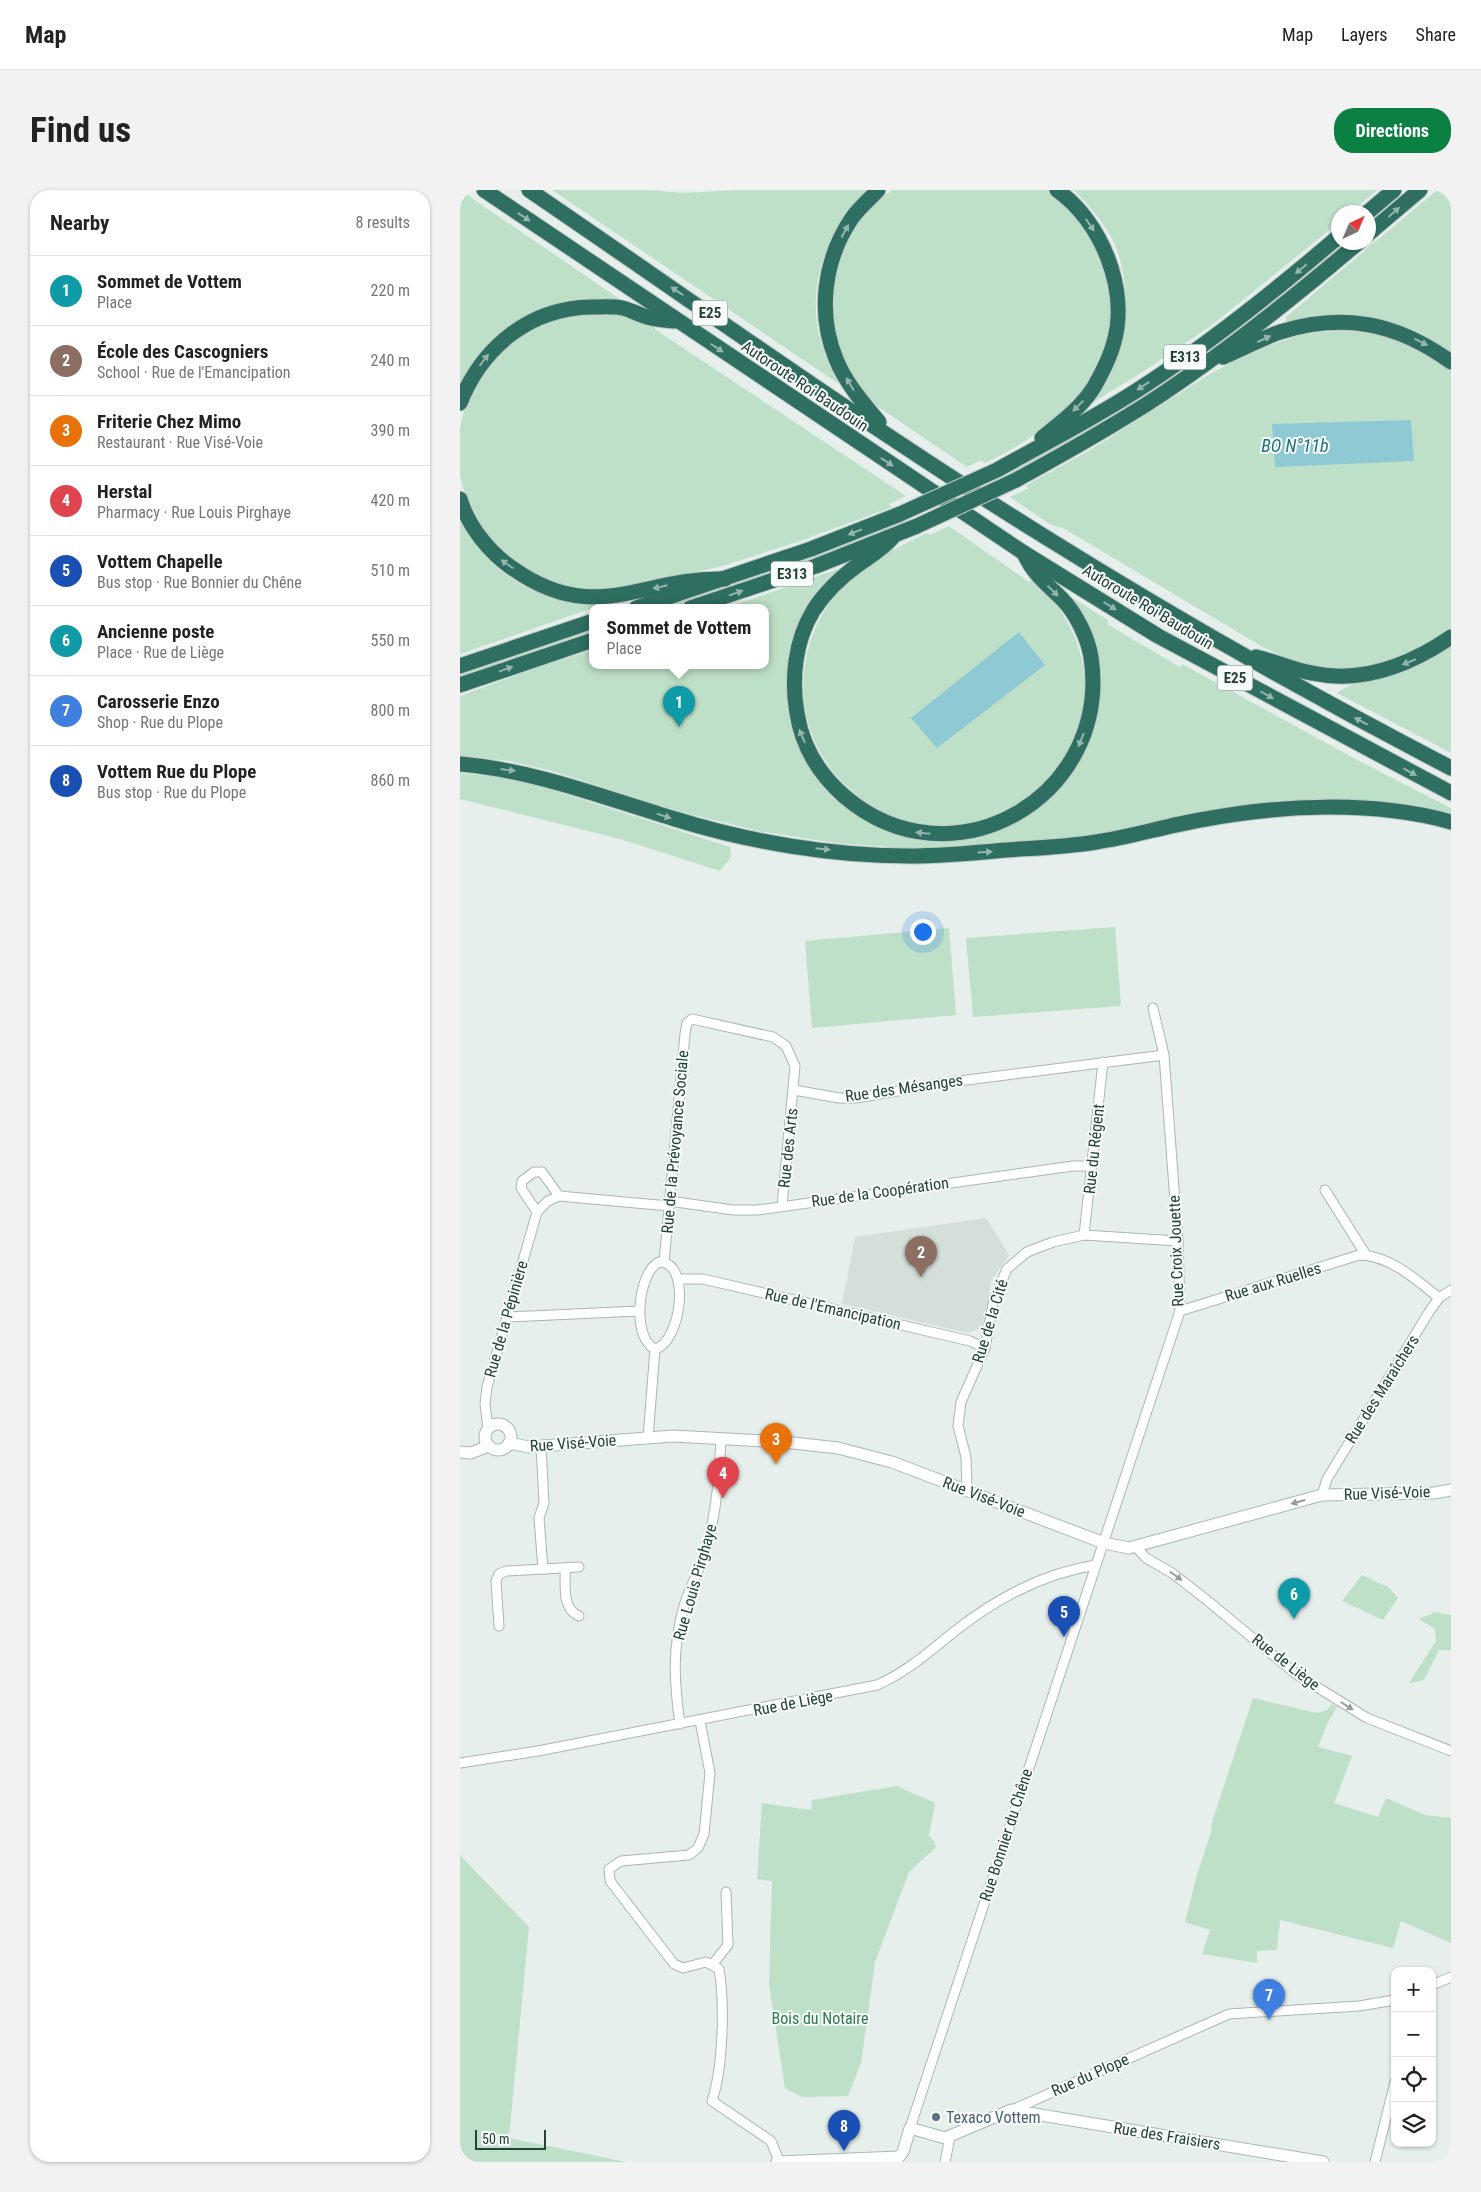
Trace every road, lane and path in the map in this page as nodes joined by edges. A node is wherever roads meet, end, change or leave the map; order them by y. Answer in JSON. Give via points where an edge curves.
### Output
{"nodes":[{"id":1,"x":484,"y":190,"type":"edge"},
{"id":2,"x":529,"y":190,"type":"edge"},
{"id":3,"x":878,"y":190,"type":"edge"},
{"id":4,"x":1057,"y":190,"type":"edge"},
{"id":5,"x":1394,"y":190,"type":"edge"},
{"id":6,"x":1420,"y":190,"type":"edge"},
{"id":7,"x":1376,"y":205,"type":"edge"},
{"id":8,"x":1376,"y":227,"type":"edge"},
{"id":9,"x":1331,"y":243,"type":"edge"},
{"id":10,"x":1349,"y":250,"type":"edge"},
{"id":11,"x":677,"y":321,"type":"junction"},
{"id":12,"x":1451,"y":362,"type":"edge"},
{"id":13,"x":1203,"y":365,"type":"junction"},
{"id":14,"x":460,"y":402,"type":"edge"},
{"id":15,"x":891,"y":436,"type":"junction"},
{"id":16,"x":1018,"y":458,"type":"junction"},
{"id":17,"x":460,"y":499,"type":"edge"},
{"id":18,"x":893,"y":537,"type":"junction"},
{"id":19,"x":1024,"y":553,"type":"junction"},
{"id":20,"x":725,"y":579,"type":"junction"},
{"id":21,"x":648,"y":604,"type":"edge"},
{"id":22,"x":701,"y":604,"type":"edge"},
{"id":23,"x":589,"y":623,"type":"edge"},
{"id":24,"x":1451,"y":637,"type":"edge"},
{"id":25,"x":589,"y":641,"type":"edge"},
{"id":26,"x":1237,"y":652,"type":"junction"},
{"id":27,"x":460,"y":666,"type":"edge"},
{"id":28,"x":460,"y":685,"type":"edge"},
{"id":29,"x":460,"y":764,"type":"edge"},
{"id":30,"x":1451,"y":768,"type":"edge"},
{"id":31,"x":1451,"y":793,"type":"edge"},
{"id":32,"x":1451,"y":822,"type":"edge"},
{"id":33,"x":1153,"y":1008,"type":"dead end"},
{"id":34,"x":1164,"y":1055,"type":"junction"},
{"id":35,"x":1103,"y":1062,"type":"junction"},
{"id":36,"x":794,"y":1090,"type":"junction"},
{"id":37,"x":1091,"y":1166,"type":"junction"},
{"id":38,"x":1325,"y":1190,"type":"dead end"},
{"id":39,"x":559,"y":1196,"type":"junction"},
{"id":40,"x":669,"y":1204,"type":"junction"},
{"id":41,"x":782,"y":1206,"type":"junction"},
{"id":42,"x":537,"y":1212,"type":"junction"},
{"id":43,"x":1084,"y":1235,"type":"junction"},
{"id":44,"x":1178,"y":1241,"type":"junction"},
{"id":45,"x":1366,"y":1255,"type":"junction"},
{"id":46,"x":664,"y":1262,"type":"junction"},
{"id":47,"x":678,"y":1279,"type":"junction"},
{"id":48,"x":1451,"y":1290,"type":"edge"},
{"id":49,"x":1439,"y":1298,"type":"junction"},
{"id":50,"x":639,"y":1311,"type":"junction"},
{"id":51,"x":1180,"y":1311,"type":"junction"},
{"id":52,"x":508,"y":1317,"type":"junction"},
{"id":53,"x":985,"y":1348,"type":"junction"},
{"id":54,"x":655,"y":1349,"type":"junction"},
{"id":55,"x":488,"y":1428,"type":"junction"},
{"id":56,"x":648,"y":1438,"type":"junction"},
{"id":57,"x":721,"y":1439,"type":"junction"},
{"id":58,"x":509,"y":1443,"type":"junction"},
{"id":59,"x":488,"y":1446,"type":"junction"},
{"id":60,"x":540,"y":1446,"type":"junction"},
{"id":61,"x":460,"y":1452,"type":"edge"},
{"id":62,"x":967,"y":1490,"type":"junction"},
{"id":63,"x":1451,"y":1490,"type":"edge"},
{"id":64,"x":1322,"y":1495,"type":"junction"},
{"id":65,"x":1104,"y":1543,"type":"junction"},
{"id":66,"x":1137,"y":1548,"type":"junction"},
{"id":67,"x":1096,"y":1564,"type":"junction"},
{"id":68,"x":580,"y":1567,"type":"dead end"},
{"id":69,"x":565,"y":1568,"type":"junction"},
{"id":70,"x":543,"y":1569,"type":"junction"},
{"id":71,"x":579,"y":1616,"type":"dead end"},
{"id":72,"x":499,"y":1626,"type":"dead end"},
{"id":73,"x":700,"y":1721,"type":"junction"},
{"id":74,"x":680,"y":1724,"type":"junction"},
{"id":75,"x":1451,"y":1751,"type":"edge"},
{"id":76,"x":460,"y":1763,"type":"edge"},
{"id":77,"x":726,"y":1892,"type":"dead end"},
{"id":78,"x":712,"y":1965,"type":"junction"},
{"id":79,"x":1451,"y":1977,"type":"edge"},
{"id":80,"x":1436,"y":1983,"type":"edge"},
{"id":81,"x":1391,"y":2001,"type":"edge"},
{"id":82,"x":1391,"y":2098,"type":"edge"},
{"id":83,"x":1012,"y":2110,"type":"junction"},
{"id":84,"x":910,"y":2128,"type":"junction"},
{"id":85,"x":950,"y":2137,"type":"junction"},
{"id":86,"x":1302,"y":2160,"type":"edge"},
{"id":87,"x":778,"y":2162,"type":"edge"},
{"id":88,"x":944,"y":2162,"type":"edge"},
{"id":89,"x":1323,"y":2162,"type":"edge"},
{"id":90,"x":1375,"y":2162,"type":"edge"}],
"edges":[{"from":1,"to":11,"type":"highway","number":"E25","one_way":true},
{"from":15,"to":2,"type":"highway","number":"E25","one_way":true},
{"from":15,"to":3,"type":"highway","one_way":true,"via":[[858,396],[836,361],[825,323],[826,279],[837,246],[852,218]]},
{"from":4,"to":16,"type":"highway","one_way":true,"via":[[1081,211],[1105,252],[1118,298],[1114,341],[1093,388],[1080,405]]},
{"from":5,"to":7,"type":"highway"},
{"from":8,"to":6,"type":"highway","one_way":true},
{"from":9,"to":16,"type":"highway","number":"E313","one_way":true,"via":[[1214,336],[1140,389]]},
{"from":10,"to":13,"type":"highway","number":"E313","via":[[1306,287]]},
{"from":14,"to":11,"type":"highway","one_way":true,"via":[[484,358],[503,339],[536,318],[572,307],[602,307],[622,308],[652,319]]},
{"from":11,"to":19,"type":"highway","name":"Autoroute Roi Baudouin","number":"E25","one_way":true},
{"from":13,"to":12,"type":"highway","one_way":true,"via":[[1278,333],[1313,324],[1344,323],[1372,325],[1403,333]]},
{"from":13,"to":18,"type":"highway","number":"E313","bridge":true,"via":[[1140,408],[1016,480]]},
{"from":15,"to":26,"type":"highway","number":"E25","via":[[1042,534]]},
{"from":16,"to":20,"type":"highway","number":"E313","one_way":true,"bridge":true,"via":[[900,514]]},
{"from":20,"to":17,"type":"highway","one_way":true,"via":[[698,578],[601,598],[551,591],[494,555],[475,529]]},
{"from":19,"to":18,"type":"highway","one_way":true,"via":[[1031,570],[1064,601],[1079,624],[1090,655],[1093,684],[1086,728],[1074,756],[1059,777],[1043,795],[1016,815],[970,832],[946,835],[912,832],[886,824],[860,809],[836,789],[813,761],[799,729],[794,698],[795,668],[801,639],[813,611],[832,586],[882,550]]},
{"from":22,"to":18,"type":"highway","number":"E313","one_way":true},
{"from":19,"to":31,"type":"highway","name":"Autoroute Roi Baudouin","number":"E25","one_way":true,"via":[[1158,636]]},
{"from":20,"to":21,"type":"highway","number":"E313"},
{"from":23,"to":27,"type":"highway"},
{"from":24,"to":26,"type":"highway","one_way":true,"via":[[1408,663],[1371,674],[1344,676],[1312,674]]},
{"from":28,"to":25,"type":"highway","one_way":true},
{"from":30,"to":26,"type":"highway","number":"E25","one_way":true},
{"from":29,"to":32,"type":"highway","one_way":true,"via":[[519,772],[732,834],[794,846],[910,856],[1096,842],[1200,820],[1270,810],[1326,807],[1382,811]]},
{"from":33,"to":34,"type":"street","name":"Rue Croix Jouette"},
{"from":34,"to":35,"type":"street","name":"Rue des Mésanges"},
{"from":34,"to":44,"type":"street","name":"Rue Croix Jouette"},
{"from":35,"to":36,"type":"street","name":"Rue des Mésanges","via":[[932,1084],[856,1098]]},
{"from":35,"to":37,"type":"street","name":"Rue du Régent"},
{"from":36,"to":40,"type":"street","name":"Rue de la Prévoyance Sociale","via":[[794,1061],[779,1040],[701,1020],[692,1019],[687,1023]]},
{"from":36,"to":41,"type":"street","name":"Rue des Arts"},
{"from":37,"to":41,"type":"street","name":"Rue de la Coopération"},
{"from":37,"to":43,"type":"street","name":"Rue du Régent"},
{"from":38,"to":45,"type":"street"},
{"from":39,"to":40,"type":"street","name":"Rue de la Coopération"},
{"from":39,"to":42,"type":"street"},
{"from":39,"to":42,"type":"street","via":[[542,1172],[536,1171],[522,1181],[521,1188]]},
{"from":40,"to":41,"type":"street","name":"Rue de la Coopération","via":[[744,1210]]},
{"from":40,"to":46,"type":"street","name":"Rue de la Prévoyance Sociale"},
{"from":42,"to":52,"type":"street","name":"Rue de la Pépinière"},
{"from":43,"to":44,"type":"street","name":"Rue de la Cité"},
{"from":43,"to":53,"type":"street","name":"Rue de la Cité","via":[[1027,1252],[1006,1269],[994,1299]]},
{"from":44,"to":51,"type":"street","name":"Rue Croix Jouette"},
{"from":45,"to":49,"type":"street","via":[[1412,1277]]},
{"from":45,"to":51,"type":"street","name":"Rue aux Ruelles"},
{"from":46,"to":47,"type":"street","via":[[674,1269]]},
{"from":46,"to":50,"type":"street","via":[[654,1264],[650,1271]]},
{"from":47,"to":53,"type":"street","name":"Rue de l'Emancipation","via":[[703,1279],[970,1341]]},
{"from":47,"to":54,"type":"street","via":[[675,1323],[667,1343]]},
{"from":48,"to":49,"type":"street","name":"Rue des Maraîchers"},
{"from":49,"to":64,"type":"street","name":"Rue des Maraîchers","via":[[1327,1479]]},
{"from":50,"to":52,"type":"street"},
{"from":50,"to":54,"type":"street","via":[[644,1337]]},
{"from":51,"to":65,"type":"street","name":"Rue Croix Jouette"},
{"from":52,"to":55,"type":"street","name":"Rue de la Pépinière","via":[[487,1387]]},
{"from":53,"to":62,"type":"street","name":"Rue de la Cité","via":[[961,1402],[958,1426],[966,1457]]},
{"from":54,"to":56,"type":"street"},
{"from":55,"to":58,"type":"street","name":"Rue Visé-Voie","via":[[499,1424],[507,1427],[511,1435]]},
{"from":55,"to":59,"type":"street","via":[[484,1437]]},
{"from":56,"to":57,"type":"street","name":"Rue Visé-Voie"},
{"from":56,"to":60,"type":"street","name":"Rue Visé-Voie"},
{"from":57,"to":62,"type":"street","name":"Rue Visé-Voie","via":[[838,1448],[892,1462]]},
{"from":57,"to":74,"type":"street","name":"Rue Louis Pirghaye","via":[[714,1517],[707,1547],[684,1607],[674,1654]]},
{"from":58,"to":59,"type":"street","name":"Rue Visé-Voie","via":[[500,1450]]},
{"from":58,"to":60,"type":"street","name":"Rue Visé-Voie","via":[[521,1447]]},
{"from":59,"to":61,"type":"street","name":"Rue Visé-Voie","via":[[471,1453]]},
{"from":60,"to":70,"type":"street","via":[[544,1503],[539,1518]]},
{"from":62,"to":65,"type":"street","name":"Rue Visé-Voie"},
{"from":63,"to":64,"type":"street","name":"Rue Visé-Voie"},
{"from":64,"to":66,"type":"street","name":"Rue Visé-Voie","one_way":true},
{"from":65,"to":66,"type":"street","name":"Rue Visé-Voie"},
{"from":65,"to":67,"type":"street","name":"Rue Bonnier du Chêne"},
{"from":66,"to":75,"type":"street","name":"Rue de Liège","one_way":true,"via":[[1146,1558],[1172,1573],[1224,1613],[1296,1674],[1367,1718]]},
{"from":67,"to":73,"type":"street","name":"Rue de Liège","via":[[1009,1594],[955,1631],[906,1671],[877,1686]]},
{"from":67,"to":84,"type":"street","name":"Rue Bonnier du Chêne"},
{"from":68,"to":69,"type":"street"},
{"from":69,"to":70,"type":"street"},
{"from":69,"to":71,"type":"street","via":[[567,1605]]},
{"from":70,"to":72,"type":"street","via":[[506,1571],[496,1577]]},
{"from":73,"to":74,"type":"street","name":"Rue de Liège"},
{"from":73,"to":78,"type":"street","via":[[710,1773],[704,1834],[698,1848],[689,1855],[621,1861],[609,1869],[616,1891],[674,1964],[683,1968],[706,1962]]},
{"from":74,"to":76,"type":"street","name":"Rue de Liège"},
{"from":77,"to":78,"type":"street","via":[[728,1945]]},
{"from":78,"to":87,"type":"street","via":[[719,1969],[722,1988],[717,2086],[712,2100],[771,2141]]},
{"from":79,"to":80,"type":"street"},
{"from":81,"to":83,"type":"street","name":"Rue du Plope","via":[[1359,2006],[1229,2014]]},
{"from":82,"to":90,"type":"street"},
{"from":83,"to":85,"type":"street","name":"Rue du Plope"},
{"from":83,"to":86,"type":"street","name":"Rue des Fraisiers"},
{"from":84,"to":85,"type":"street"},
{"from":84,"to":87,"type":"street","via":[[899,2157]]},
{"from":85,"to":88,"type":"street"},
{"from":86,"to":89,"type":"street","name":"Rue des Fraisiers"}]}
